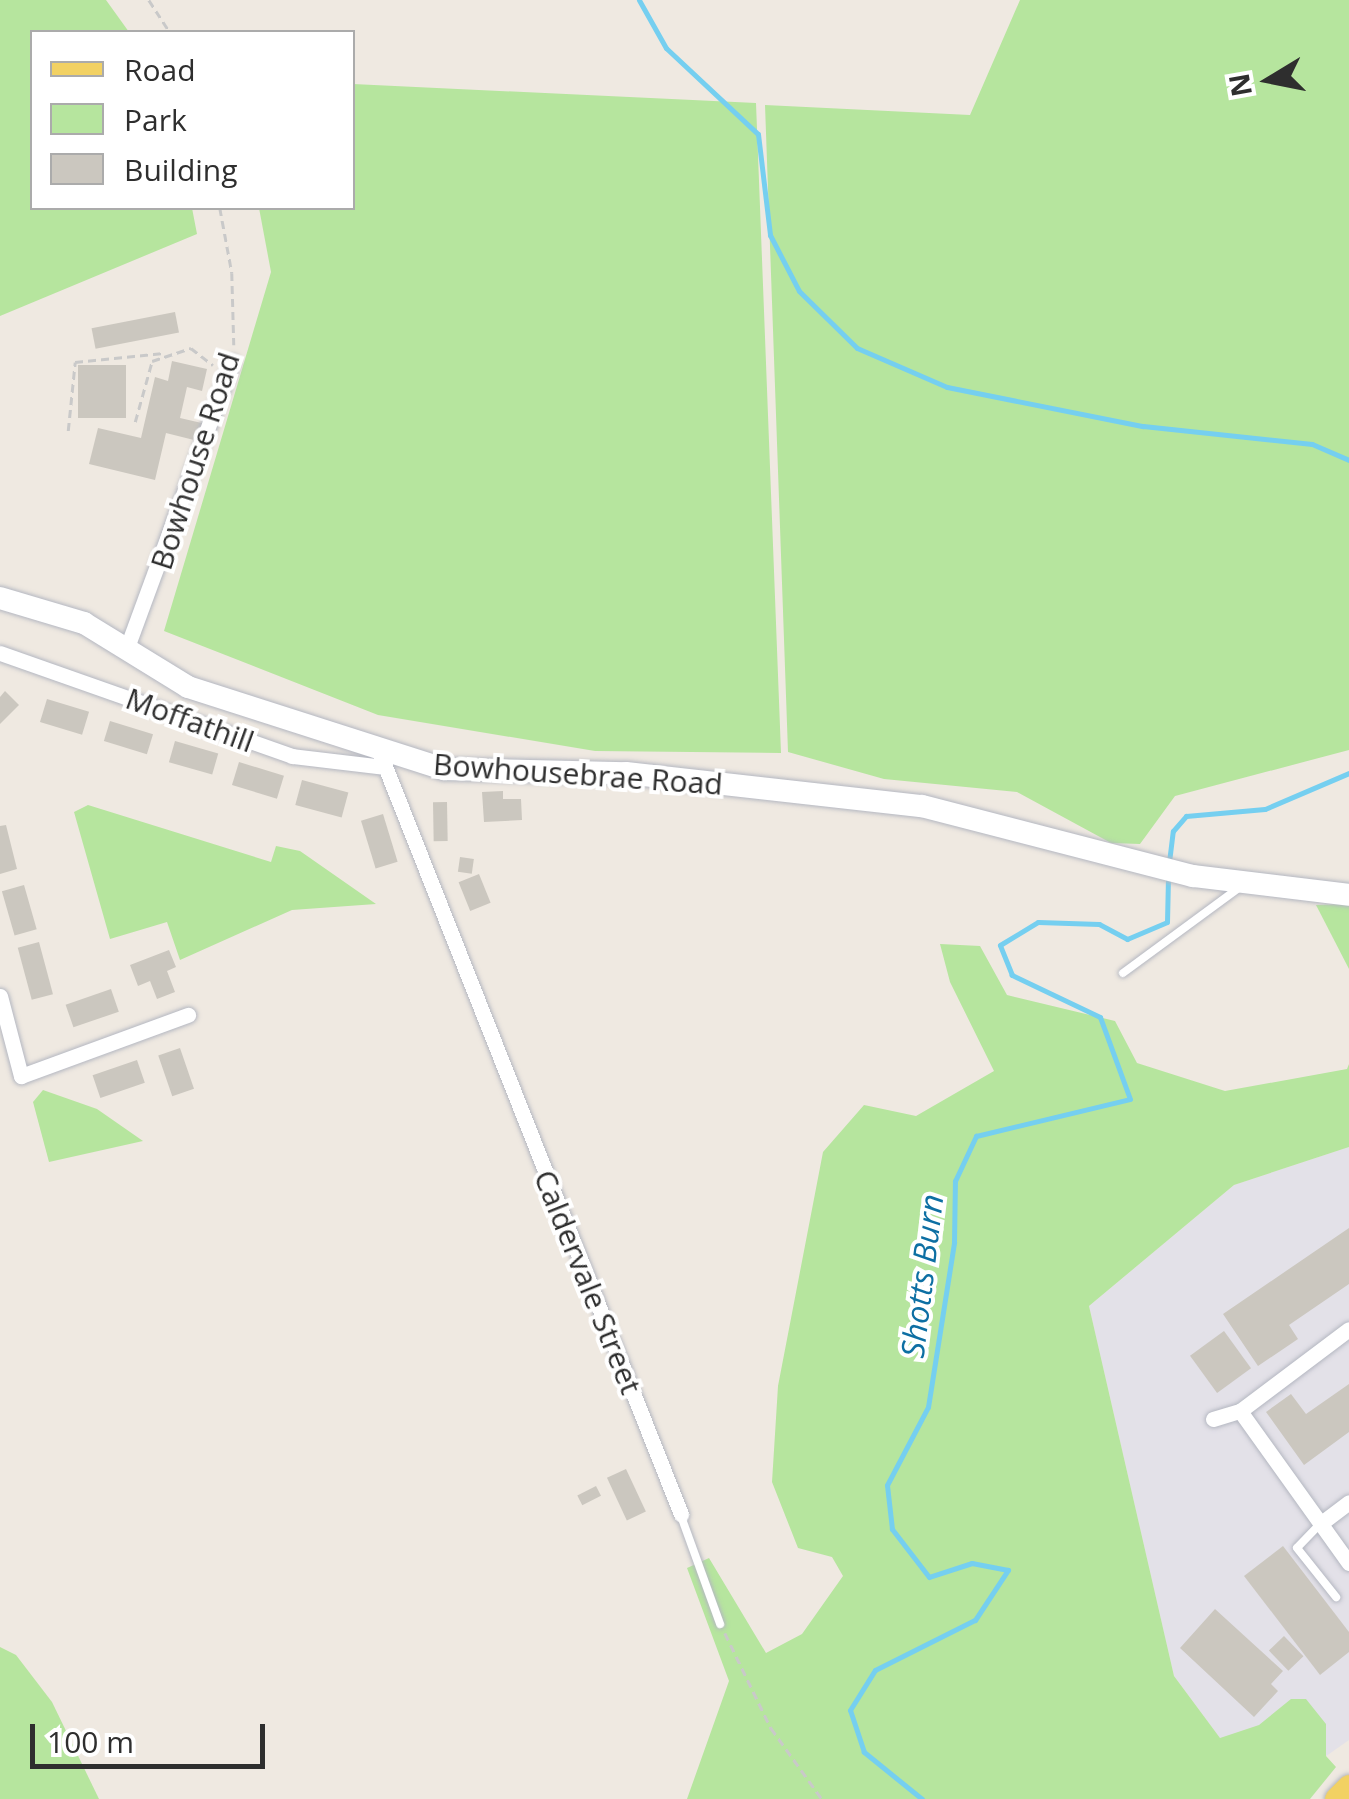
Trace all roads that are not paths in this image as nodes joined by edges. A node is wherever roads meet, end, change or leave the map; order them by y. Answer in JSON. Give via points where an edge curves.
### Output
{"nodes":[{"id":1,"x":232,"y":362,"type":"road end"},
{"id":2,"x":0,"y":598,"type":"edge"},
{"id":3,"x":126,"y":650,"type":"junction"},
{"id":4,"x":0,"y":653,"type":"edge"},
{"id":5,"x":381,"y":760,"type":"junction"},
{"id":6,"x":1245,"y":883,"type":"junction"},
{"id":7,"x":1349,"y":895,"type":"edge"},
{"id":8,"x":1123,"y":972,"type":"dead end"},
{"id":9,"x":0,"y":996,"type":"edge"},
{"id":10,"x":188,"y":1015,"type":"dead end"},
{"id":11,"x":1349,"y":1329,"type":"edge"},
{"id":12,"x":1240,"y":1411,"type":"junction"},
{"id":13,"x":1212,"y":1419,"type":"dead end"},
{"id":14,"x":1349,"y":1502,"type":"edge"},
{"id":15,"x":681,"y":1514,"type":"joint"},
{"id":16,"x":1320,"y":1524,"type":"junction"},
{"id":17,"x":1349,"y":1563,"type":"edge"},
{"id":18,"x":1336,"y":1596,"type":"dead end"},
{"id":19,"x":720,"y":1624,"type":"road end"},
{"id":20,"x":1349,"y":1787,"type":"edge"},
{"id":21,"x":1337,"y":1799,"type":"edge"}],
"edges":[{"from":1,"to":3,"type":"street","name":"Bowhouse Road"},
{"from":2,"to":3,"type":"street","name":"Bowhousebrae Road","via":[[84,623]]},
{"from":3,"to":5,"type":"street","name":"Bowhousebrae Road","via":[[188,687]]},
{"from":4,"to":5,"type":"street","name":"Moffathill","via":[[292,756]]},
{"from":5,"to":6,"type":"street","name":"Bowhousebrae Road","via":[[444,770],[626,773],[922,806],[1122,860]]},
{"from":5,"to":15,"type":"street","name":"Caldervale Street"},
{"from":6,"to":7,"type":"street","name":"Bowhousebrae Road"},
{"from":6,"to":8,"type":"lane"},
{"from":9,"to":10,"type":"street","via":[[21,1076]]},
{"from":11,"to":12,"type":"street"},
{"from":12,"to":13,"type":"street"},
{"from":12,"to":16,"type":"street"},
{"from":14,"to":16,"type":"street"},
{"from":15,"to":19,"type":"lane","name":"Caldervale Street"},
{"from":16,"to":17,"type":"street"},
{"from":16,"to":18,"type":"lane","via":[[1297,1548]]},
{"from":20,"to":21,"type":"main road"}]}
